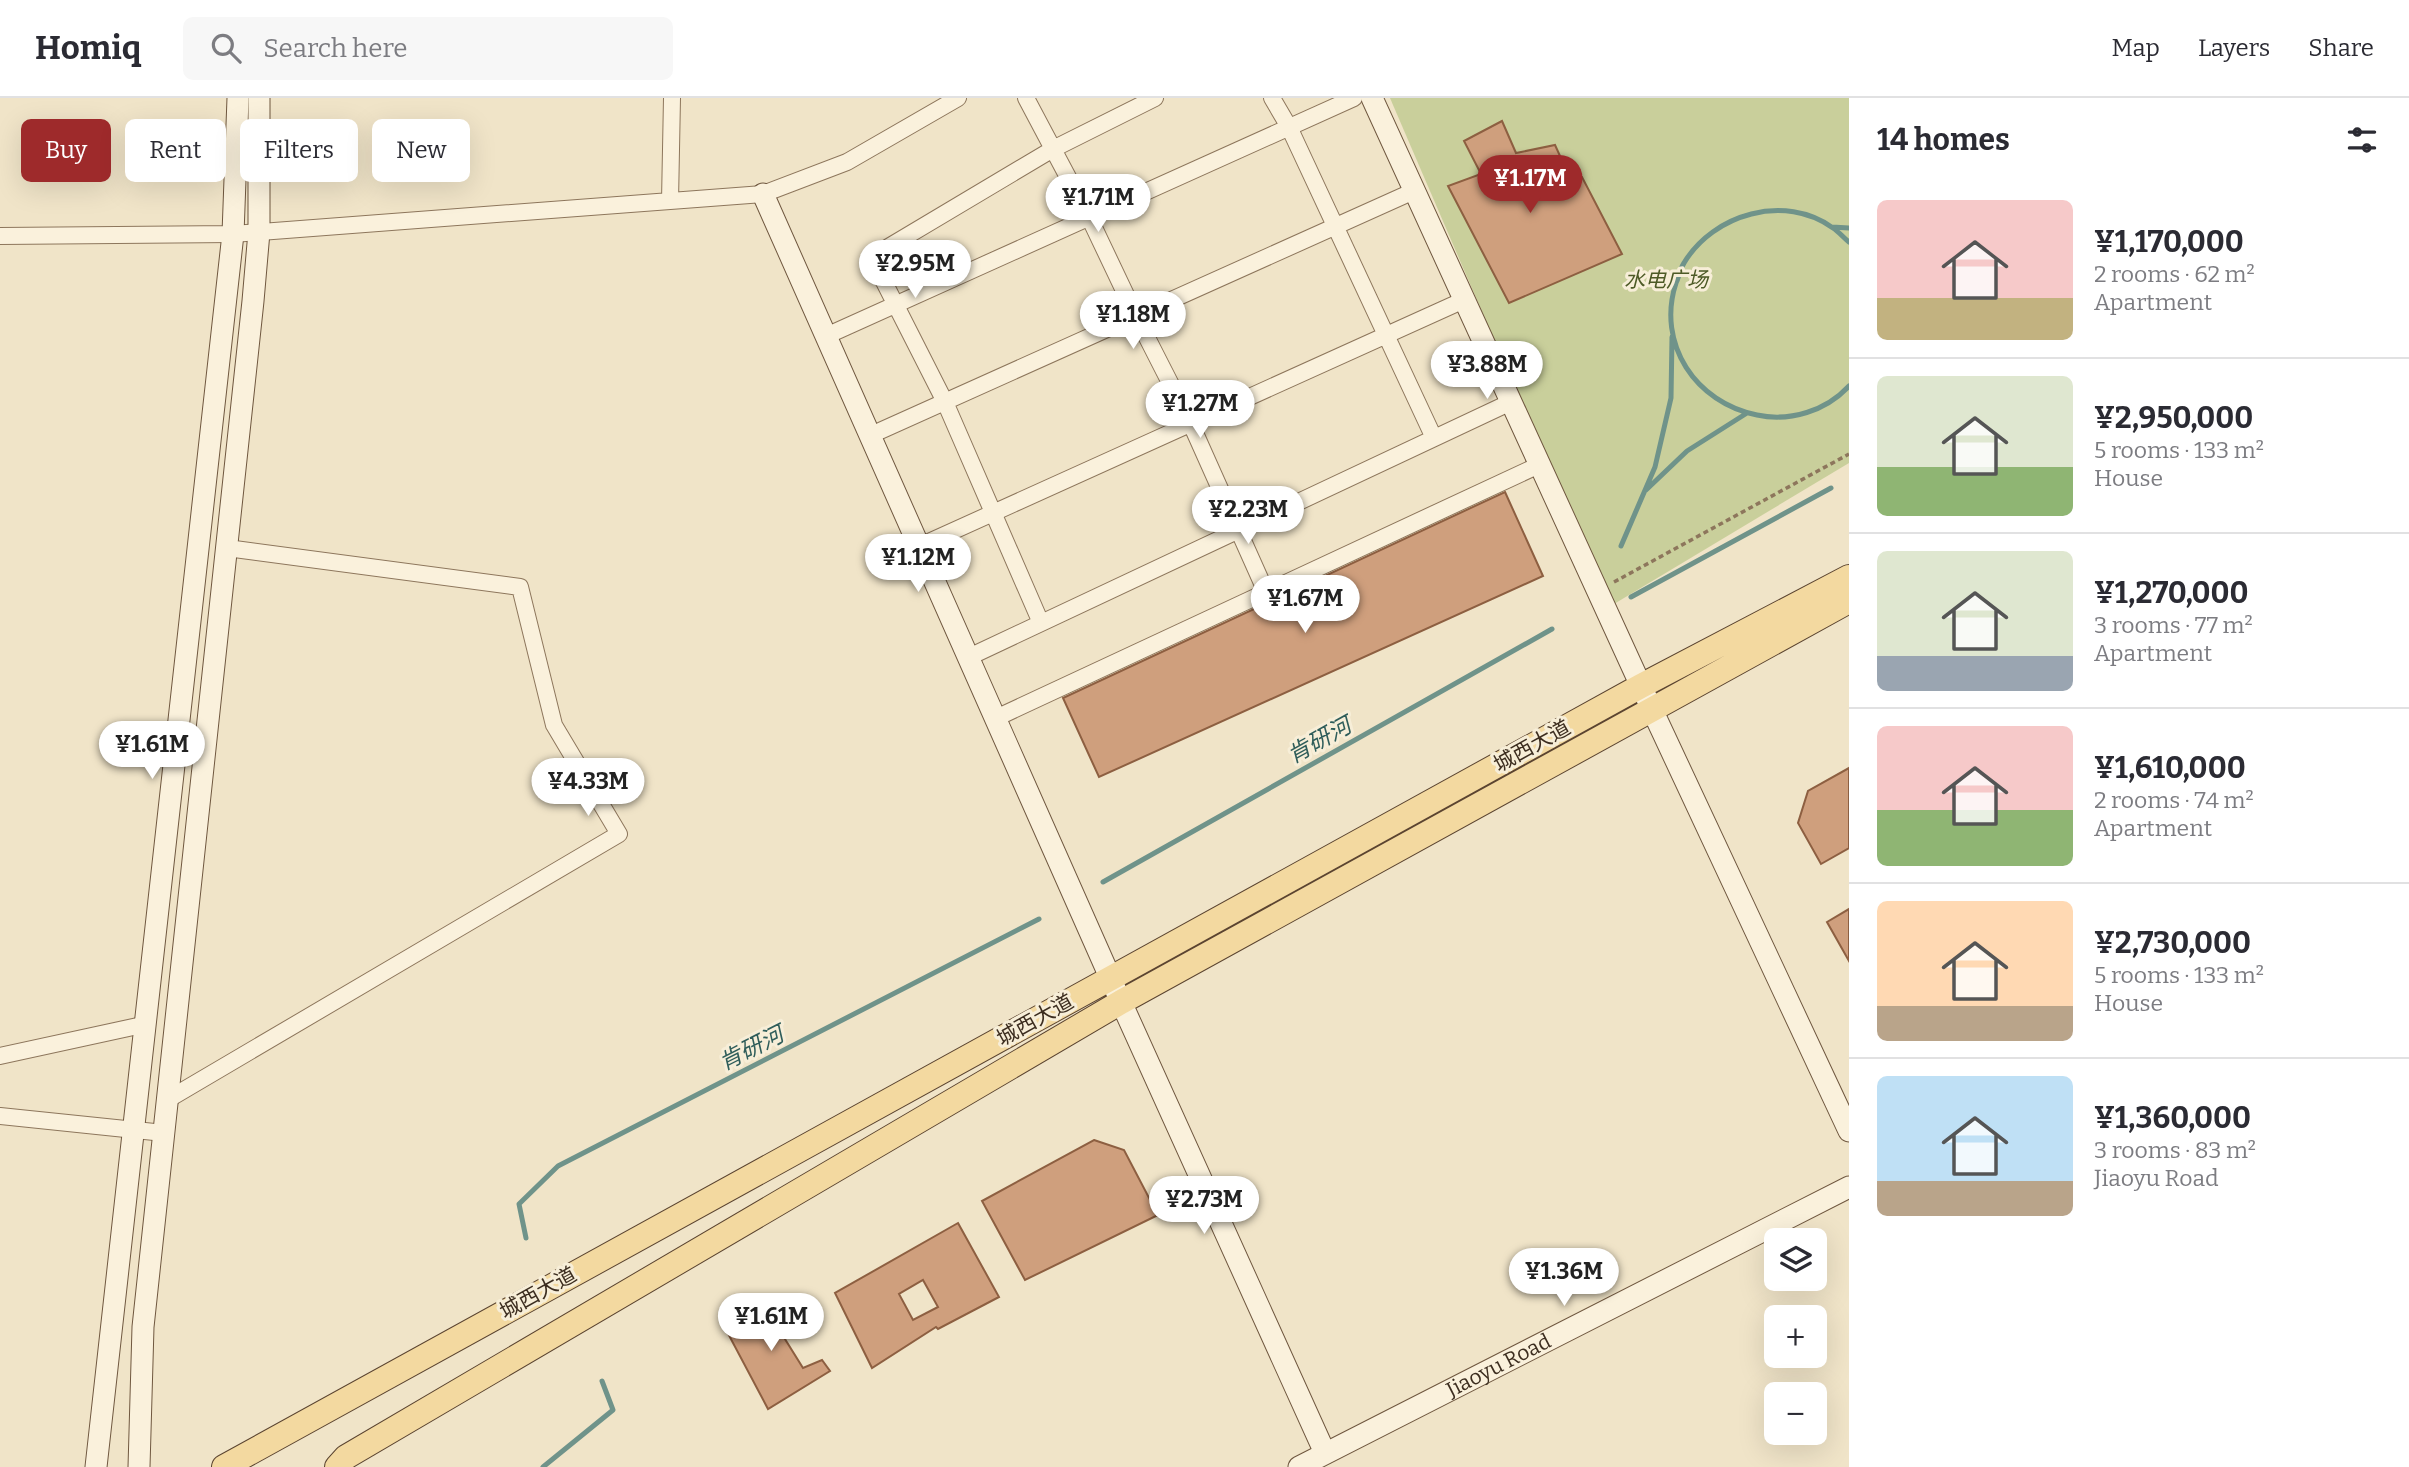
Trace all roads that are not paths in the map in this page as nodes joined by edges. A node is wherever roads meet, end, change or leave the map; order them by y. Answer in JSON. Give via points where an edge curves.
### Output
{"nodes":[{"id":1,"x":238,"y":98,"type":"edge"},
{"id":2,"x":259,"y":98,"type":"edge"},
{"id":3,"x":672,"y":98,"type":"edge"},
{"id":4,"x":958,"y":98,"type":"edge"},
{"id":5,"x":1026,"y":98,"type":"edge"},
{"id":6,"x":1155,"y":98,"type":"edge"},
{"id":7,"x":1272,"y":98,"type":"edge"},
{"id":8,"x":1354,"y":98,"type":"edge"},
{"id":9,"x":1372,"y":98,"type":"edge"},
{"id":10,"x":1289,"y":127,"type":"junction"},
{"id":11,"x":1054,"y":149,"type":"junction"},
{"id":12,"x":1414,"y":191,"type":"junction"},
{"id":13,"x":764,"y":194,"type":"junction"},
{"id":14,"x":670,"y":201,"type":"junction"},
{"id":15,"x":1089,"y":217,"type":"junction"},
{"id":16,"x":1335,"y":227,"type":"junction"},
{"id":17,"x":259,"y":232,"type":"junction"},
{"id":18,"x":233,"y":234,"type":"junction"},
{"id":19,"x":0,"y":236,"type":"edge"},
{"id":20,"x":1464,"y":300,"type":"junction"},
{"id":21,"x":897,"y":304,"type":"junction"},
{"id":22,"x":1136,"y":316,"type":"junction"},
{"id":23,"x":826,"y":336,"type":"junction"},
{"id":24,"x":1385,"y":336,"type":"junction"},
{"id":25,"x":945,"y":402,"type":"junction"},
{"id":26,"x":1511,"y":402,"type":"junction"},
{"id":27,"x":1191,"y":424,"type":"junction"},
{"id":28,"x":871,"y":435,"type":"junction"},
{"id":29,"x":1434,"y":438,"type":"junction"},
{"id":30,"x":1539,"y":465,"type":"junction"},
{"id":31,"x":994,"y":513,"type":"junction"},
{"id":32,"x":1238,"y":530,"type":"junction"},
{"id":33,"x":920,"y":546,"type":"junction"},
{"id":34,"x":227,"y":548,"type":"junction"},
{"id":35,"x":1849,"y":577,"type":"edge"},
{"id":36,"x":1266,"y":592,"type":"junction"},
{"id":37,"x":1849,"y":601,"type":"edge"},
{"id":38,"x":1041,"y":623,"type":"junction"},
{"id":39,"x":969,"y":657,"type":"junction"},
{"id":40,"x":1640,"y":686,"type":"junction"},
{"id":41,"x":1652,"y":710,"type":"junction"},
{"id":42,"x":996,"y":718,"type":"junction"},
{"id":43,"x":1112,"y":978,"type":"junction"},
{"id":44,"x":1121,"y":1002,"type":"junction"},
{"id":45,"x":147,"y":1024,"type":"junction"},
{"id":46,"x":0,"y":1056,"type":"edge"},
{"id":47,"x":167,"y":1100,"type":"junction"},
{"id":48,"x":0,"y":1116,"type":"edge"},
{"id":49,"x":135,"y":1129,"type":"junction"},
{"id":50,"x":1849,"y":1131,"type":"edge"},
{"id":51,"x":164,"y":1133,"type":"junction"},
{"id":52,"x":1849,"y":1187,"type":"edge"},
{"id":53,"x":1325,"y":1453,"type":"junction"},
{"id":54,"x":336,"y":1464,"type":"edge"},
{"id":55,"x":96,"y":1467,"type":"edge"},
{"id":56,"x":139,"y":1467,"type":"edge"},
{"id":57,"x":224,"y":1467,"type":"edge"},
{"id":58,"x":1299,"y":1467,"type":"edge"}],
"edges":[{"from":1,"to":18,"type":"street"},
{"from":2,"to":17,"type":"street"},
{"from":3,"to":14,"type":"street"},
{"from":4,"to":13,"type":"street","via":[[847,162]]},
{"from":5,"to":11,"type":"street"},
{"from":6,"to":11,"type":"street"},
{"from":7,"to":10,"type":"street"},
{"from":8,"to":10,"type":"street"},
{"from":9,"to":12,"type":"street"},
{"from":10,"to":15,"type":"street"},
{"from":10,"to":16,"type":"street"},
{"from":11,"to":15,"type":"street"},
{"from":11,"to":21,"type":"street","via":[[874,255]]},
{"from":12,"to":16,"type":"street"},
{"from":12,"to":20,"type":"street"},
{"from":13,"to":14,"type":"street"},
{"from":13,"to":23,"type":"street"},
{"from":14,"to":17,"type":"street"},
{"from":15,"to":21,"type":"street"},
{"from":15,"to":22,"type":"street"},
{"from":16,"to":22,"type":"street"},
{"from":16,"to":24,"type":"street"},
{"from":17,"to":18,"type":"street"},
{"from":17,"to":34,"type":"street"},
{"from":18,"to":19,"type":"street"},
{"from":18,"to":45,"type":"street"},
{"from":20,"to":24,"type":"street"},
{"from":20,"to":26,"type":"street"},
{"from":21,"to":23,"type":"street"},
{"from":21,"to":25,"type":"street"},
{"from":22,"to":25,"type":"street"},
{"from":22,"to":27,"type":"street"},
{"from":23,"to":28,"type":"street"},
{"from":24,"to":27,"type":"street"},
{"from":24,"to":29,"type":"street"},
{"from":25,"to":28,"type":"street"},
{"from":25,"to":31,"type":"street"},
{"from":26,"to":29,"type":"street"},
{"from":26,"to":30,"type":"street"},
{"from":27,"to":31,"type":"street"},
{"from":27,"to":32,"type":"street"},
{"from":28,"to":33,"type":"street"},
{"from":29,"to":32,"type":"street"},
{"from":30,"to":36,"type":"street"},
{"from":30,"to":40,"type":"street"},
{"from":31,"to":33,"type":"street"},
{"from":31,"to":38,"type":"street"},
{"from":32,"to":36,"type":"street"},
{"from":32,"to":38,"type":"street"},
{"from":33,"to":39,"type":"street"},
{"from":34,"to":47,"type":"street"},
{"from":34,"to":47,"type":"street","via":[[520,587],[554,725],[619,834]]},
{"from":35,"to":40,"type":"main road","name":"城西大道"},
{"from":36,"to":42,"type":"street"},
{"from":37,"to":41,"type":"main road","name":"城西大道"},
{"from":38,"to":39,"type":"street"},
{"from":39,"to":42,"type":"street"},
{"from":40,"to":41,"type":"street"},
{"from":40,"to":43,"type":"main road","name":"城西大道"},
{"from":41,"to":44,"type":"main road","name":"城西大道"},
{"from":41,"to":50,"type":"street"},
{"from":42,"to":43,"type":"street"},
{"from":43,"to":44,"type":"street"},
{"from":43,"to":57,"type":"main road","name":"城西大道"},
{"from":44,"to":53,"type":"street"},
{"from":44,"to":54,"type":"main road","name":"城西大道"},
{"from":45,"to":46,"type":"street"},
{"from":45,"to":49,"type":"street"},
{"from":47,"to":51,"type":"street"},
{"from":48,"to":49,"type":"street"},
{"from":49,"to":51,"type":"street"},
{"from":49,"to":55,"type":"street"},
{"from":51,"to":56,"type":"street","via":[[143,1327]]},
{"from":52,"to":53,"type":"street","name":"Jiaoyu Road"},
{"from":53,"to":58,"type":"street","name":"Jiaoyu Road"}]}
